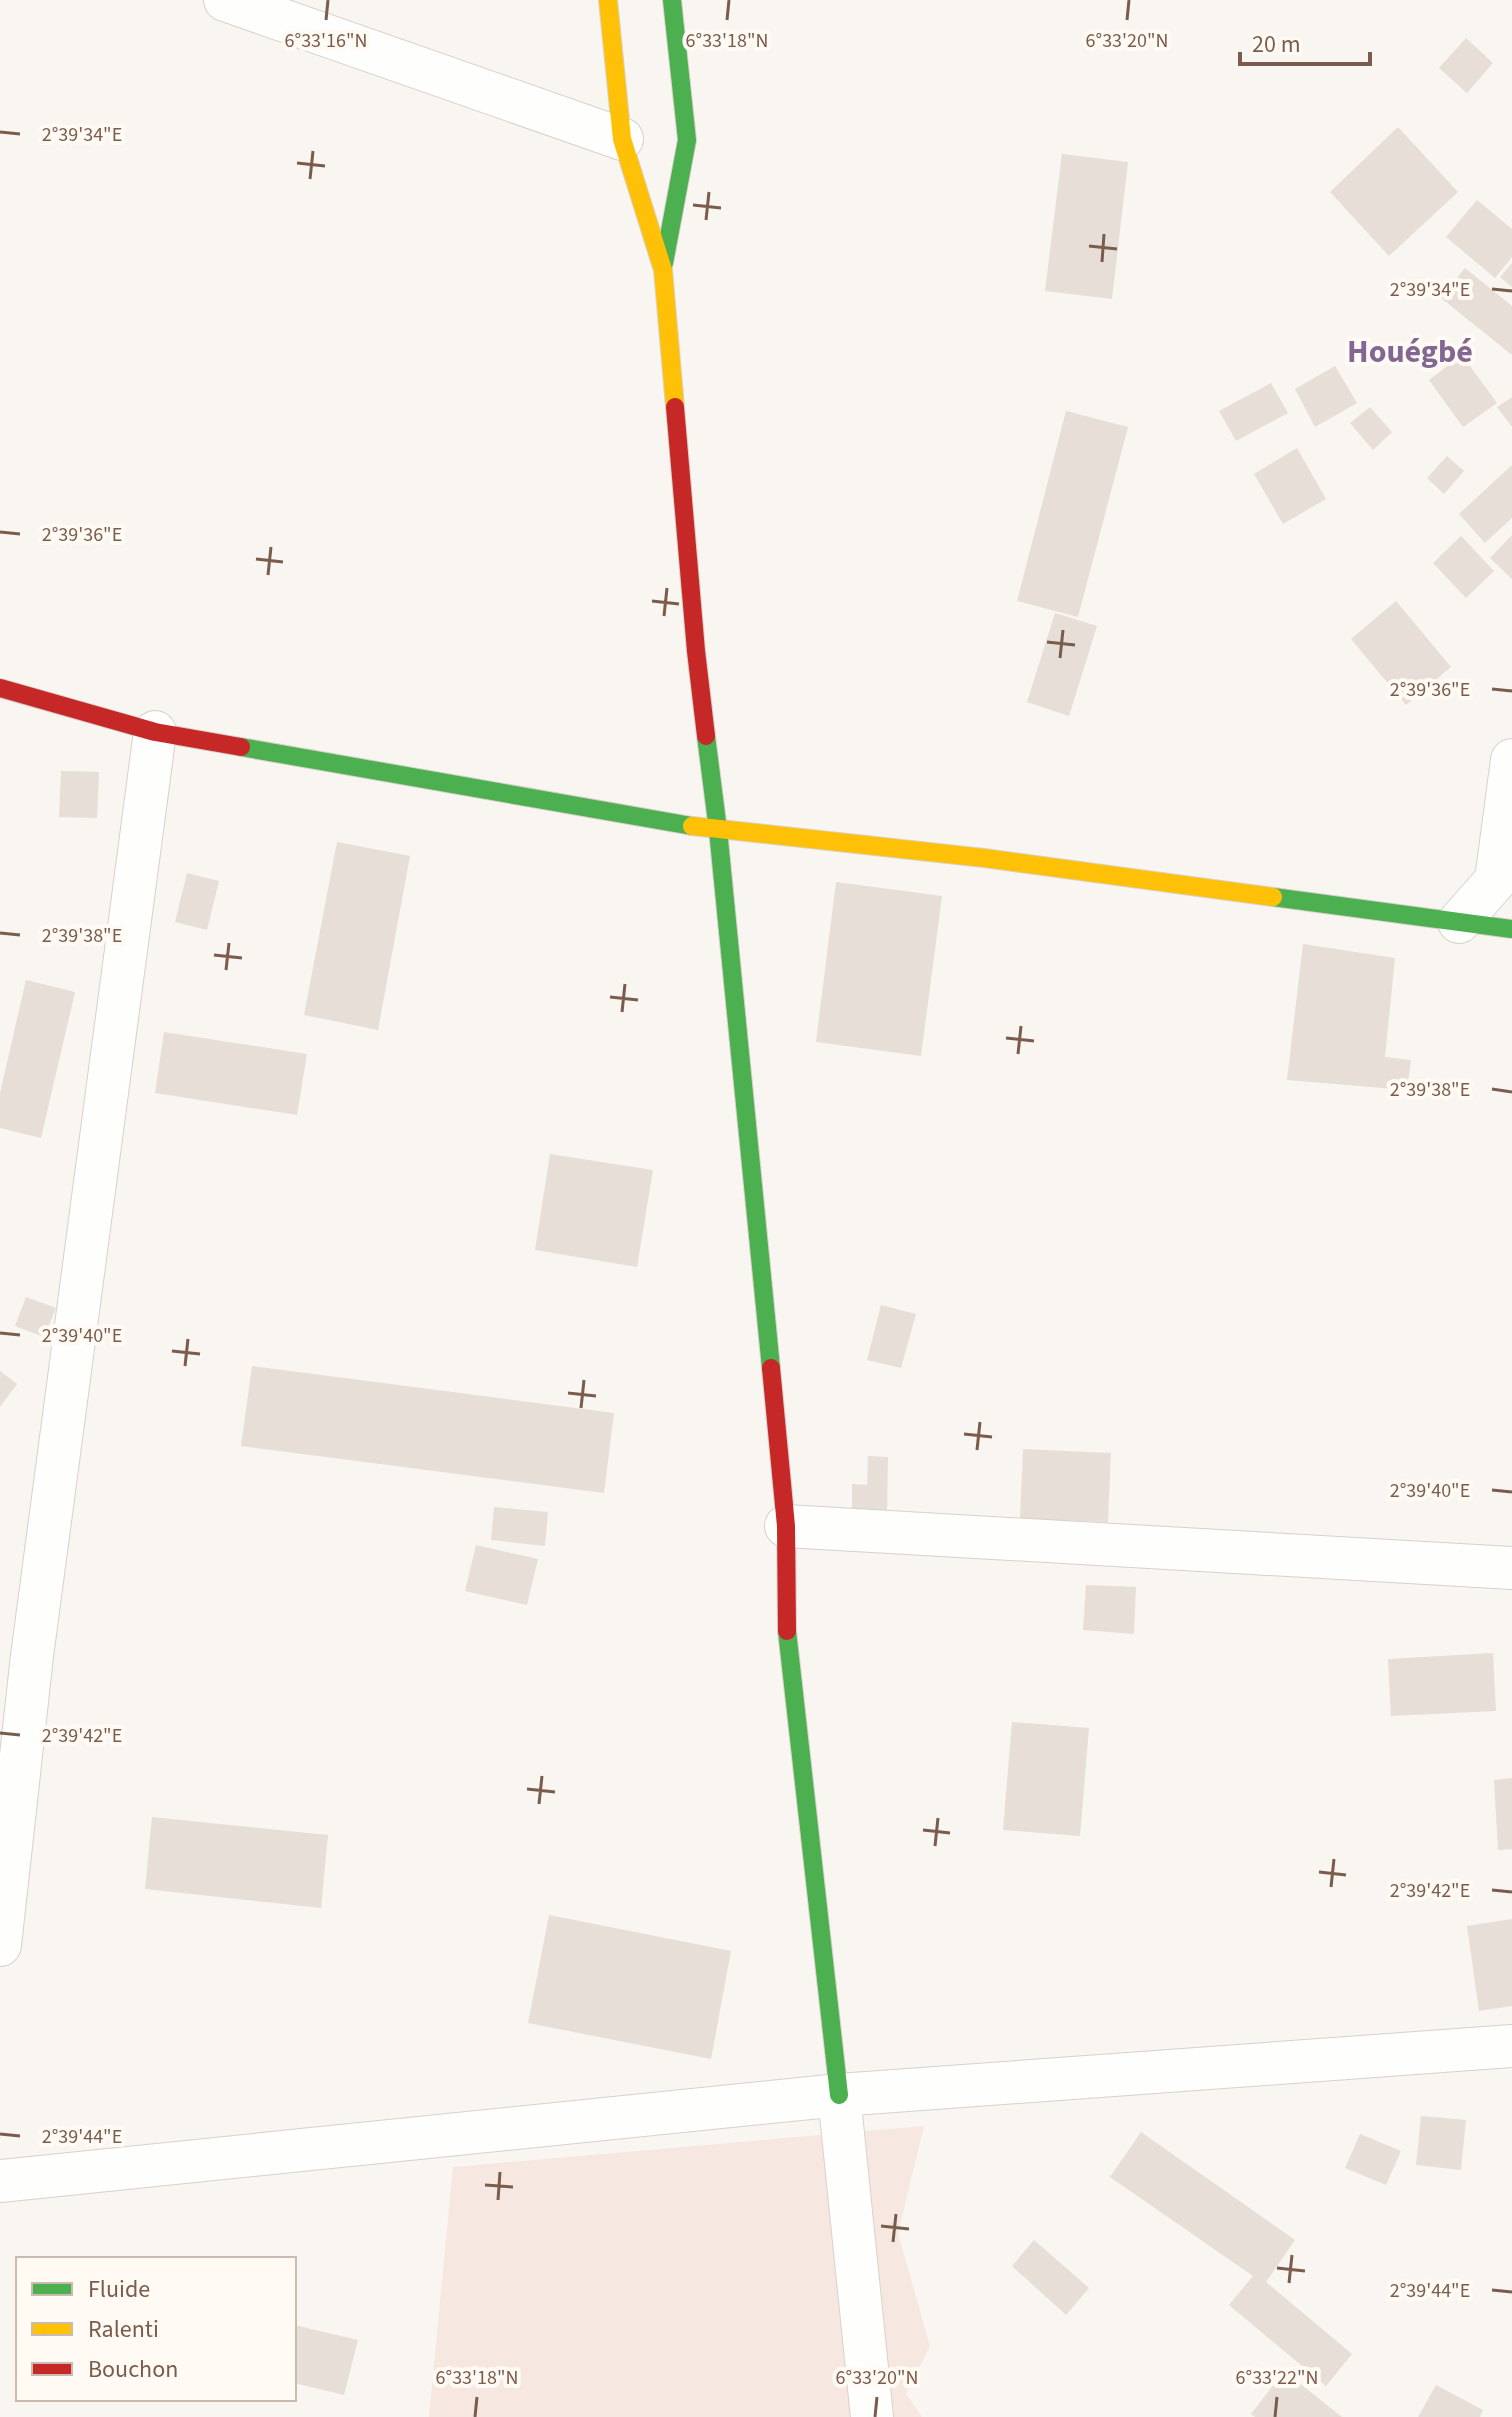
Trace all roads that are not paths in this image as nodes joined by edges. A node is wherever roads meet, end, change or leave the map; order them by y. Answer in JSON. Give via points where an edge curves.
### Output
{"nodes":[{"id":1,"x":225,"y":0,"type":"edge"},
{"id":2,"x":608,"y":0,"type":"edge"},
{"id":3,"x":672,"y":0,"type":"edge"},
{"id":4,"x":622,"y":139,"type":"junction"},
{"id":5,"x":663,"y":270,"type":"junction"},
{"id":6,"x":0,"y":688,"type":"edge"},
{"id":7,"x":155,"y":732,"type":"junction"},
{"id":8,"x":1512,"y":760,"type":"edge"},
{"id":9,"x":718,"y":830,"type":"junction"},
{"id":10,"x":1504,"y":895,"type":"edge"},
{"id":11,"x":1459,"y":922,"type":"junction"},
{"id":12,"x":1512,"y":929,"type":"edge"},
{"id":13,"x":786,"y":1526,"type":"junction"},
{"id":14,"x":1512,"y":1568,"type":"edge"},
{"id":15,"x":16,"y":1651,"type":"edge"},
{"id":16,"x":0,"y":1945,"type":"edge"},
{"id":17,"x":1512,"y":2046,"type":"edge"},
{"id":18,"x":839,"y":2095,"type":"junction"},
{"id":19,"x":0,"y":2181,"type":"edge"},
{"id":20,"x":872,"y":2417,"type":"edge"}],
"edges":[{"from":1,"to":4,"type":"street"},
{"from":2,"to":4,"type":"street"},
{"from":3,"to":5,"type":"street","via":[[687,140]]},
{"from":4,"to":5,"type":"street"},
{"from":5,"to":9,"type":"street","via":[[696,651]]},
{"from":6,"to":7,"type":"street"},
{"from":7,"to":9,"type":"street"},
{"from":7,"to":15,"type":"street"},
{"from":8,"to":10,"type":"street"},
{"from":9,"to":11,"type":"street","via":[[984,858]]},
{"from":9,"to":13,"type":"street"},
{"from":10,"to":11,"type":"street"},
{"from":11,"to":12,"type":"street"},
{"from":13,"to":14,"type":"street"},
{"from":13,"to":18,"type":"street","via":[[787,1637]]},
{"from":15,"to":16,"type":"street"},
{"from":17,"to":18,"type":"street"},
{"from":18,"to":19,"type":"street"},
{"from":18,"to":20,"type":"street"}]}
